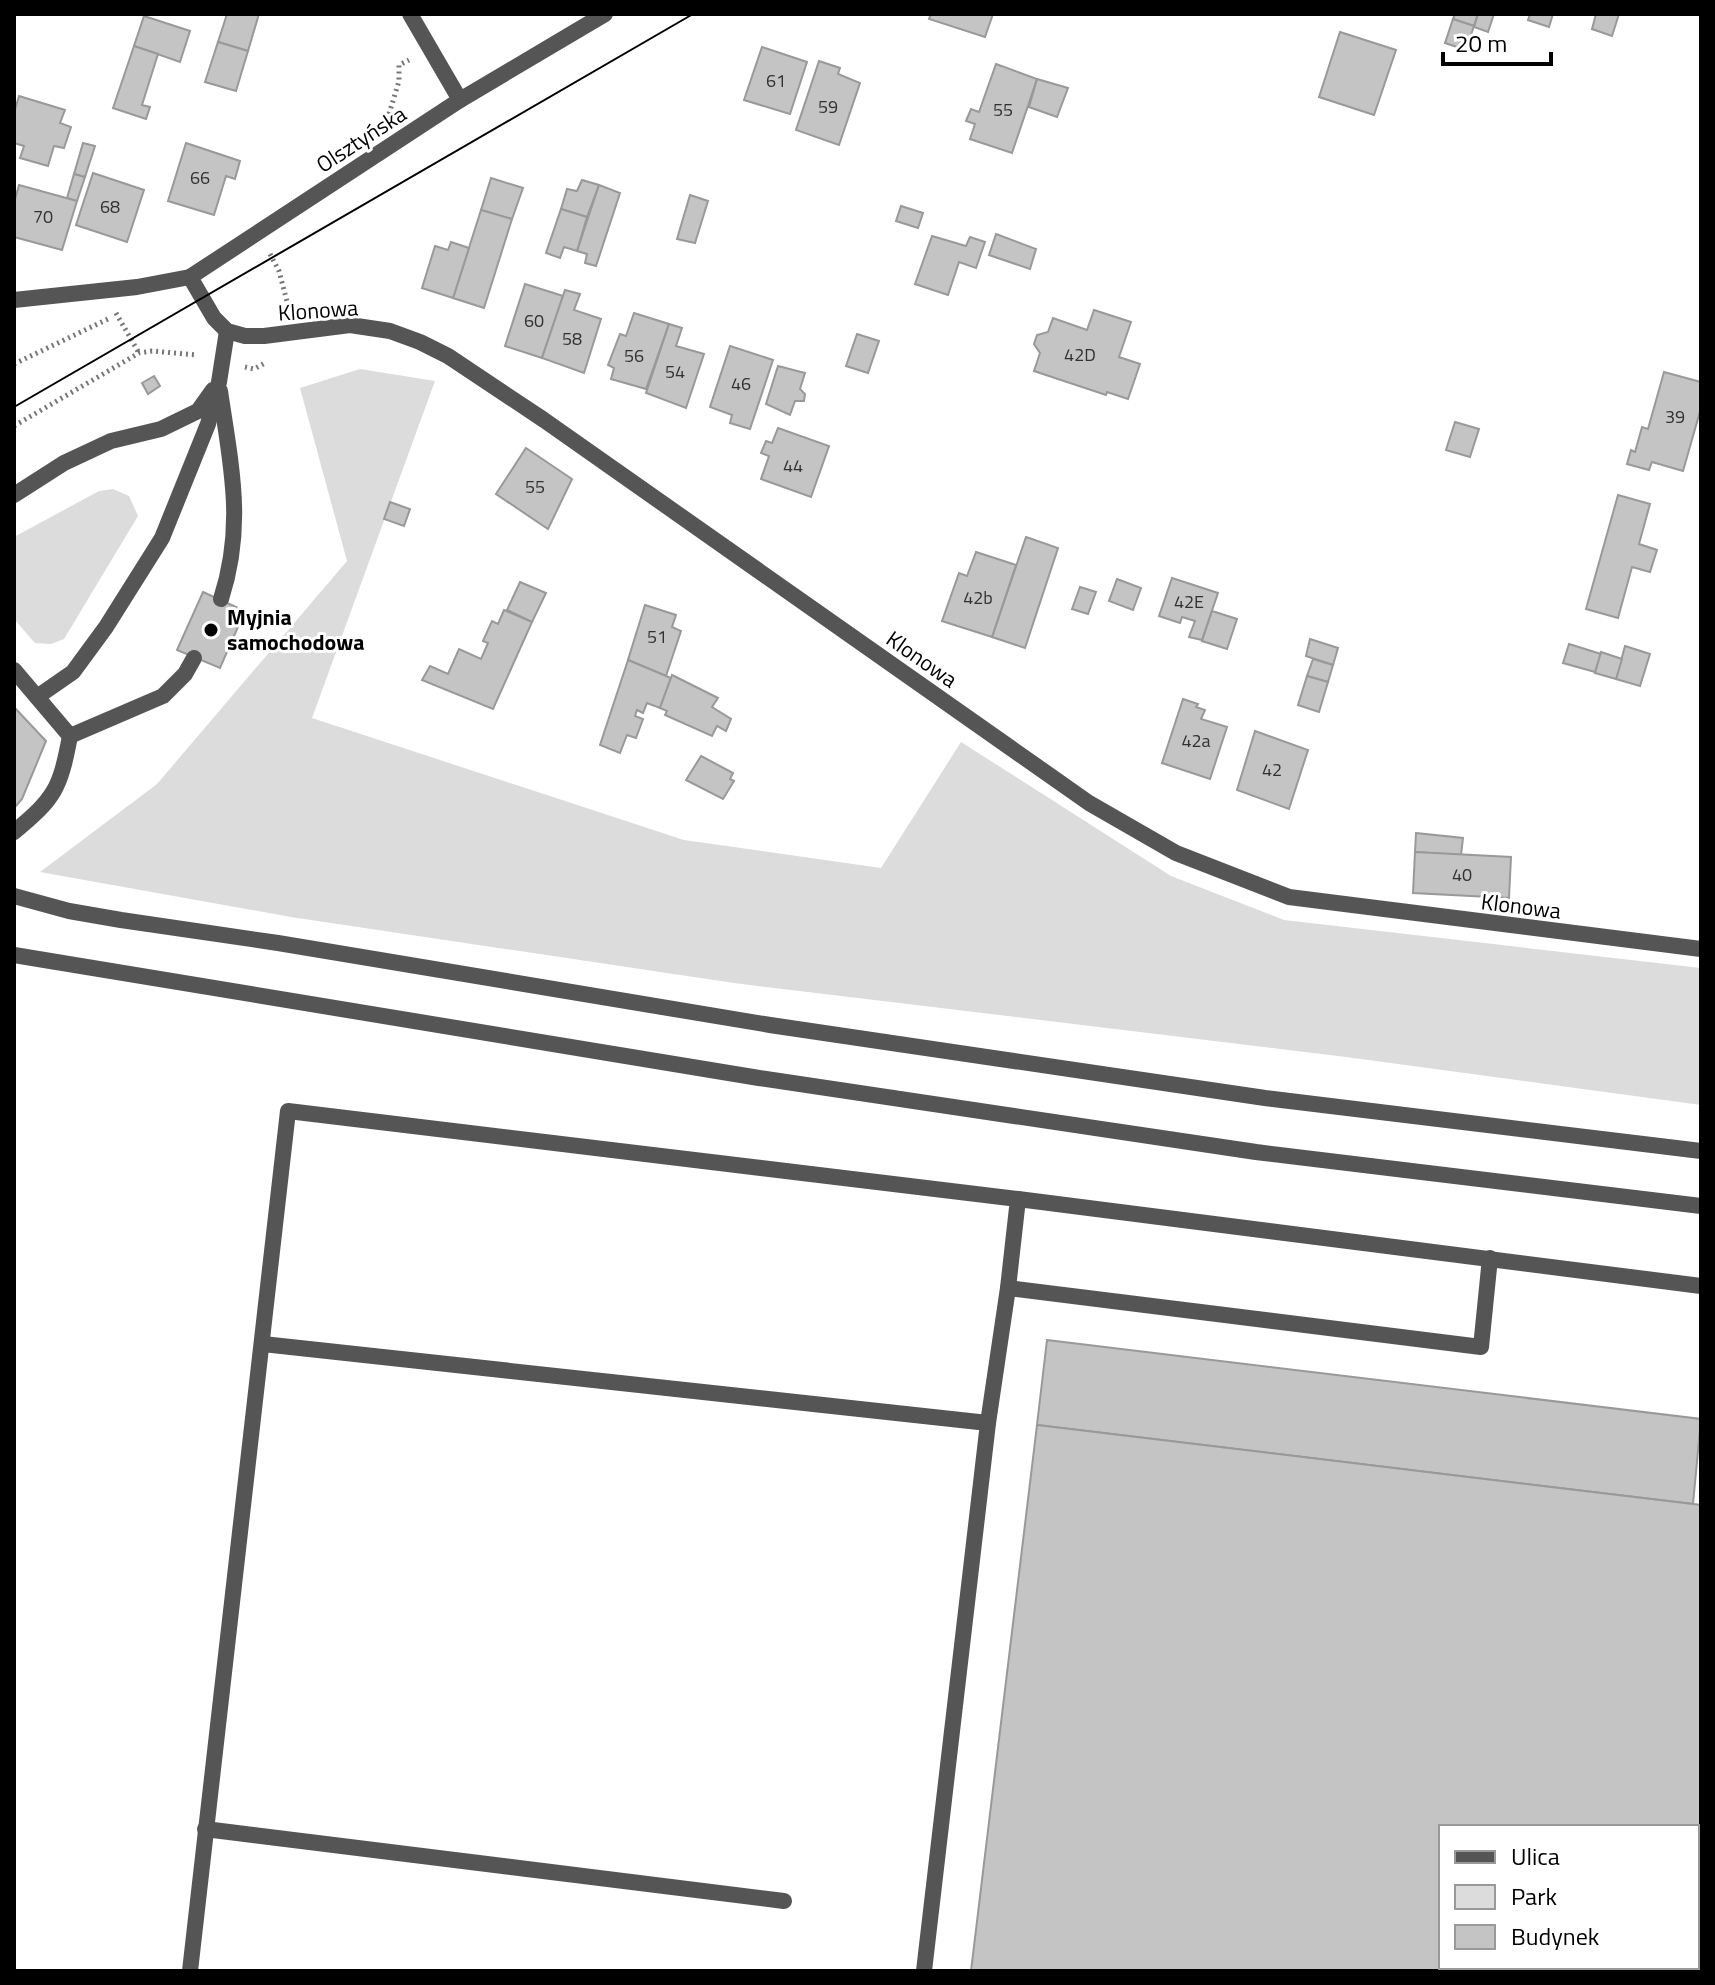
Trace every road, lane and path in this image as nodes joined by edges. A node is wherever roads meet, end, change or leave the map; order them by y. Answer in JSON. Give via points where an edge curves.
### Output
{"nodes":[{"id":1,"x":410,"y":14,"type":"edge"},
{"id":2,"x":605,"y":14,"type":"edge"},
{"id":3,"x":460,"y":100,"type":"junction"},
{"id":4,"x":190,"y":277,"type":"junction"},
{"id":5,"x":113,"y":289,"type":"junction"},
{"id":6,"x":14,"y":300,"type":"edge"},
{"id":7,"x":116,"y":315,"type":"junction"},
{"id":8,"x":227,"y":331,"type":"junction"},
{"id":9,"x":139,"y":353,"type":"dead end"},
{"id":10,"x":14,"y":364,"type":"edge"},
{"id":11,"x":219,"y":382,"type":"junction"},
{"id":12,"x":14,"y":495,"type":"edge"},
{"id":13,"x":221,"y":599,"type":"dead end"},
{"id":14,"x":194,"y":658,"type":"dead end"},
{"id":15,"x":14,"y":670,"type":"edge"},
{"id":16,"x":37,"y":697,"type":"junction"},
{"id":17,"x":70,"y":736,"type":"junction"},
{"id":18,"x":14,"y":832,"type":"edge"},
{"id":19,"x":14,"y":896,"type":"edge"},
{"id":20,"x":1701,"y":949,"type":"edge"},
{"id":21,"x":14,"y":955,"type":"edge"},
{"id":22,"x":1701,"y":1151,"type":"edge"},
{"id":23,"x":1018,"y":1199,"type":"junction"},
{"id":24,"x":1701,"y":1206,"type":"edge"},
{"id":25,"x":1490,"y":1258,"type":"junction"},
{"id":26,"x":1701,"y":1286,"type":"edge"},
{"id":27,"x":1008,"y":1288,"type":"junction"},
{"id":28,"x":263,"y":1344,"type":"junction"},
{"id":29,"x":988,"y":1423,"type":"junction"},
{"id":30,"x":205,"y":1829,"type":"junction"},
{"id":31,"x":784,"y":1901,"type":"dead end"},
{"id":32,"x":190,"y":1971,"type":"edge"},
{"id":33,"x":924,"y":1971,"type":"edge"}],
"edges":[{"from":1,"to":3,"type":"street"},
{"from":2,"to":3,"type":"street","name":"Olsztyńska"},
{"from":3,"to":4,"type":"street","name":"Olsztyńska"},
{"from":4,"to":5,"type":"street","name":"Olsztyńska"},
{"from":4,"to":8,"type":"street"},
{"from":5,"to":6,"type":"street"},
{"from":5,"to":7,"type":"path"},
{"from":7,"to":9,"type":"path"},
{"from":7,"to":10,"type":"path"},
{"from":8,"to":11,"type":"street"},
{"from":8,"to":20,"type":"street","name":"Klonowa","via":[[264,336],[350,325],[390,331],[448,356],[1089,803],[1176,853],[1289,897]]},
{"from":11,"to":12,"type":"street","via":[[198,411],[161,429],[111,441]]},
{"from":11,"to":13,"type":"street","via":[[236,499],[232,566]]},
{"from":11,"to":16,"type":"street","via":[[208,424],[162,538],[73,672]]},
{"from":14,"to":17,"type":"street","via":[[163,696]]},
{"from":15,"to":16,"type":"street"},
{"from":16,"to":17,"type":"street"},
{"from":17,"to":18,"type":"street","via":[[63,774],[46,806]]},
{"from":19,"to":22,"type":"street","via":[[108,918],[770,1025],[1265,1098]]},
{"from":21,"to":24,"type":"street","via":[[759,1078],[1256,1152]]},
{"from":23,"to":25,"type":"street"},
{"from":23,"to":27,"type":"street"},
{"from":23,"to":28,"type":"street","via":[[288,1111]]},
{"from":25,"to":26,"type":"street"},
{"from":25,"to":27,"type":"street","via":[[1481,1347]]},
{"from":27,"to":29,"type":"street"},
{"from":28,"to":29,"type":"street"},
{"from":28,"to":30,"type":"street"},
{"from":29,"to":33,"type":"street"},
{"from":30,"to":31,"type":"street"},
{"from":30,"to":32,"type":"street"}]}
